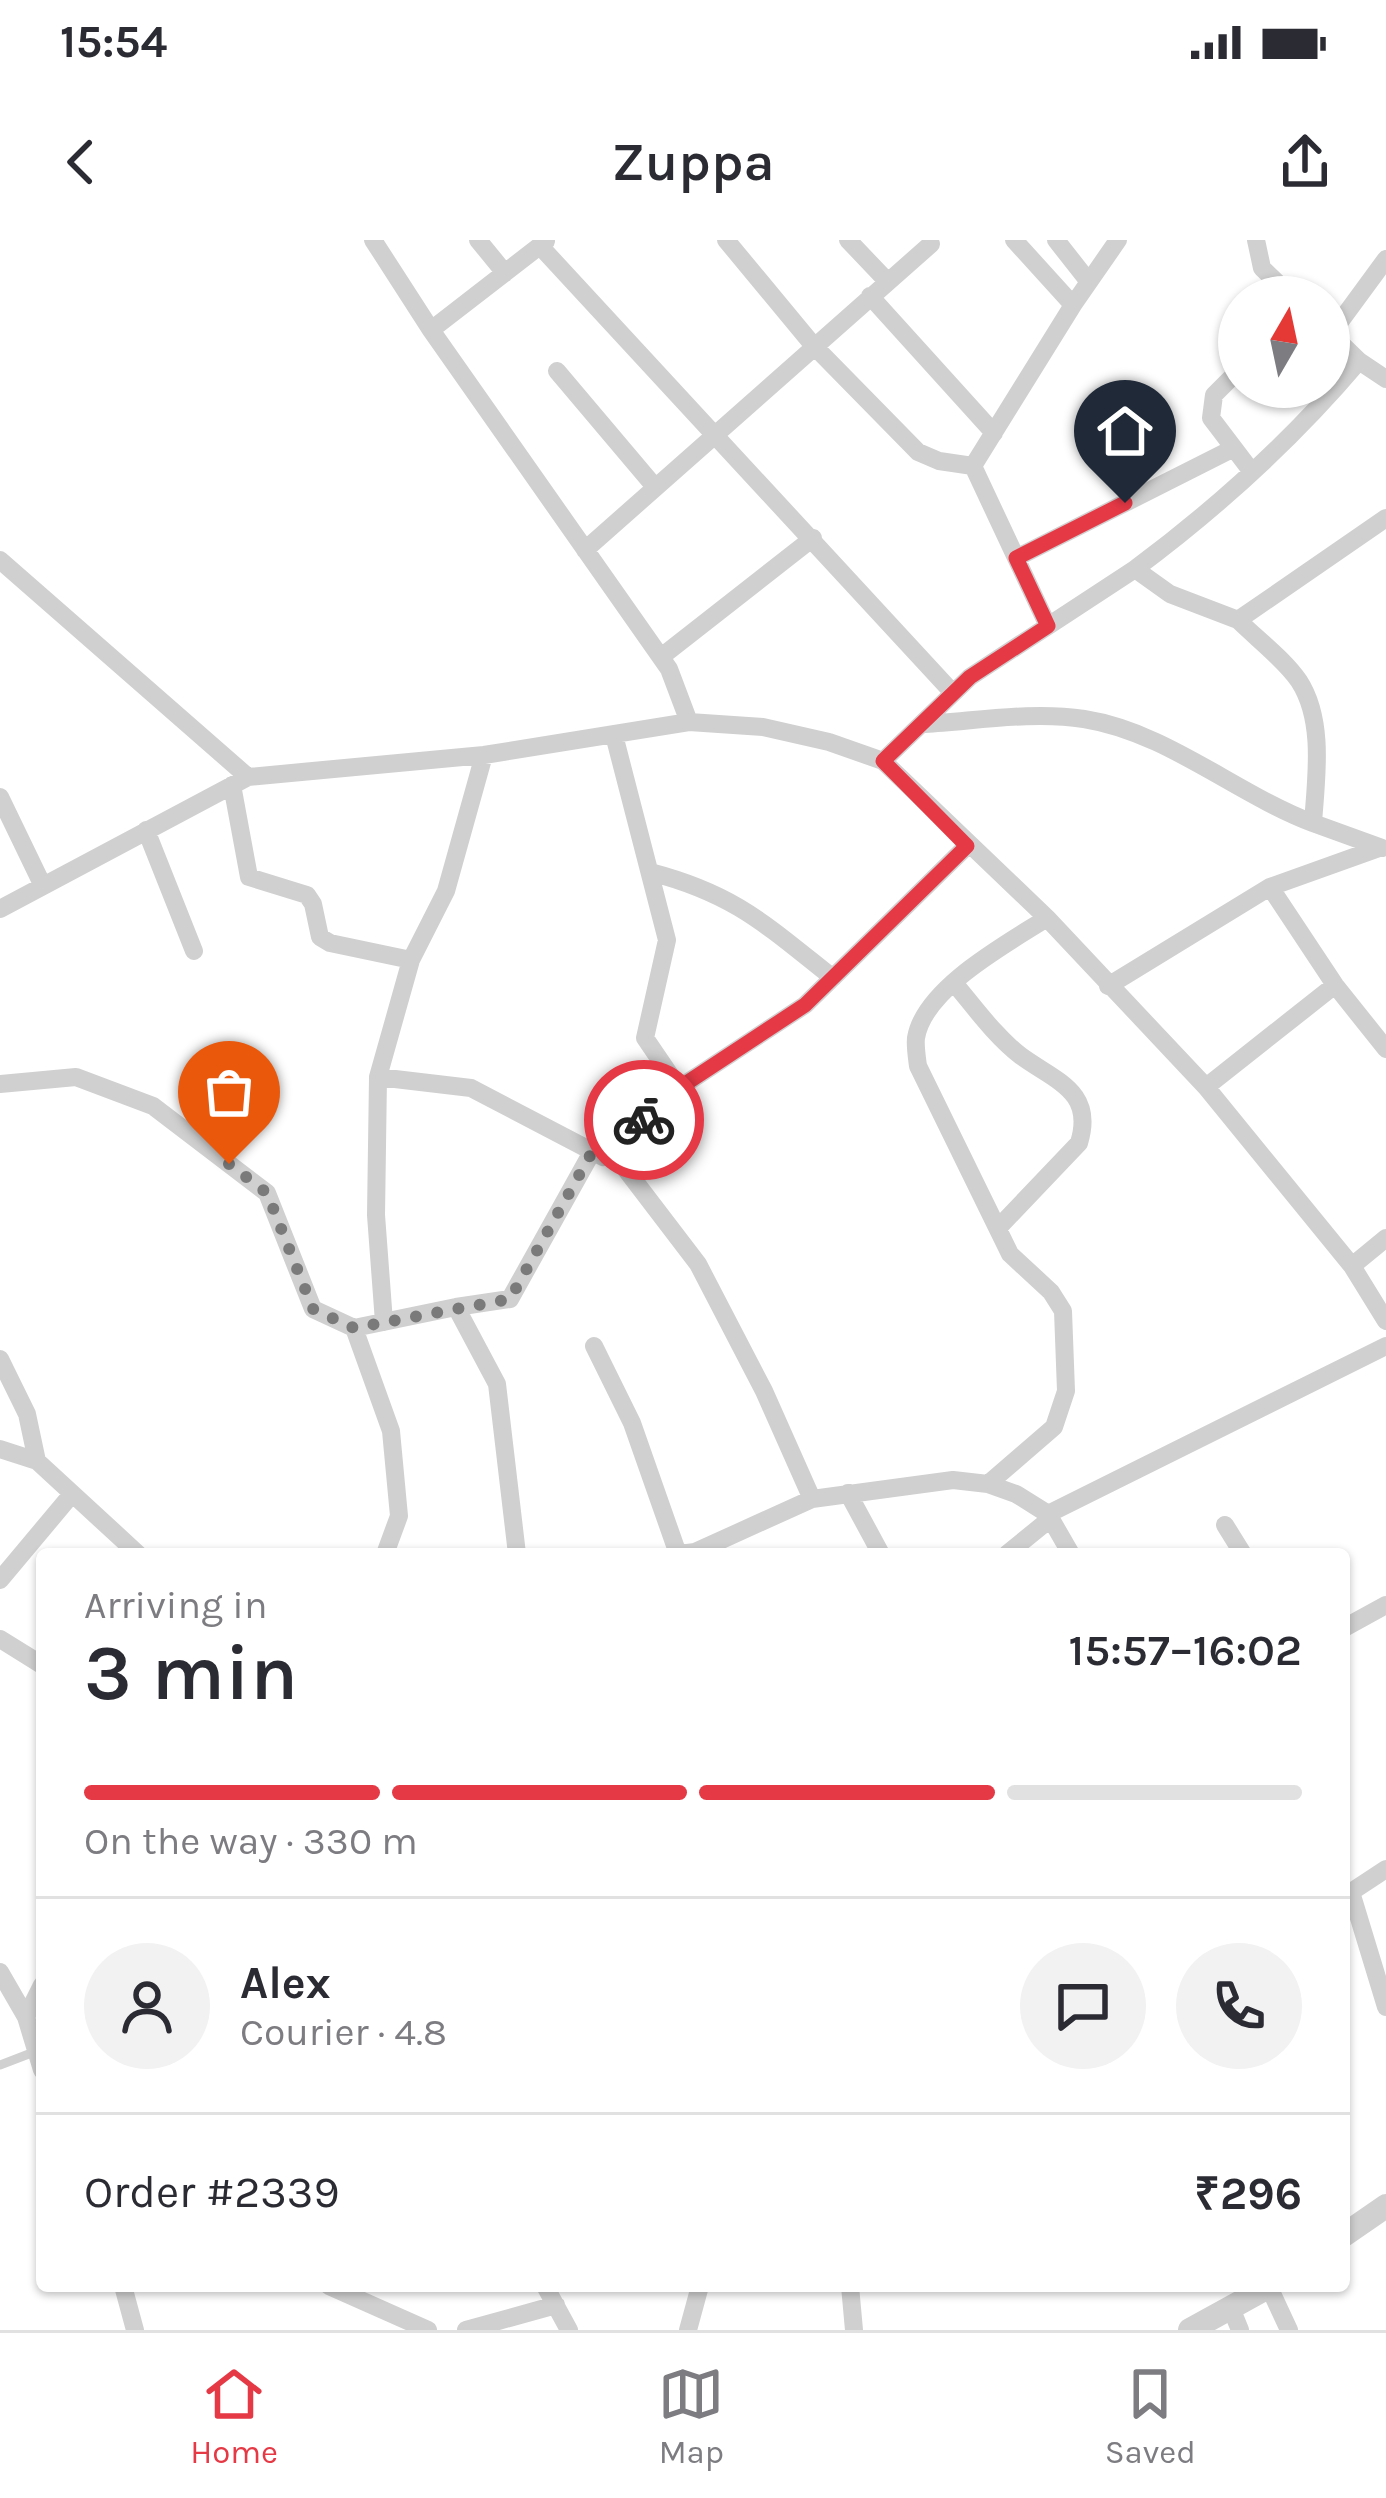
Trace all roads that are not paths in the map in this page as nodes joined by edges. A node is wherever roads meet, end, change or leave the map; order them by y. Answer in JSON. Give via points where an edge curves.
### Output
{"nodes":[{"id":1,"x":373,"y":240,"type":"edge"},
{"id":2,"x":478,"y":240,"type":"edge"},
{"id":3,"x":726,"y":240,"type":"edge"},
{"id":4,"x":848,"y":240,"type":"edge"},
{"id":5,"x":1014,"y":240,"type":"edge"},
{"id":6,"x":1056,"y":240,"type":"edge"},
{"id":7,"x":1118,"y":240,"type":"edge"},
{"id":8,"x":1256,"y":240,"type":"edge"},
{"id":9,"x":543,"y":243,"type":"edge"},
{"id":10,"x":932,"y":244,"type":"dead end"},
{"id":11,"x":1386,"y":259,"type":"edge"},
{"id":12,"x":505,"y":273,"type":"junction"},
{"id":13,"x":1270,"y":276,"type":"edge"},
{"id":14,"x":887,"y":281,"type":"junction"},
{"id":15,"x":1089,"y":282,"type":"junction"},
{"id":16,"x":870,"y":296,"type":"junction"},
{"id":17,"x":1073,"y":305,"type":"junction"},
{"id":18,"x":1350,"y":307,"type":"edge"},
{"id":19,"x":431,"y":330,"type":"junction"},
{"id":20,"x":813,"y":346,"type":"junction"},
{"id":21,"x":1350,"y":352,"type":"edge"},
{"id":22,"x":1359,"y":361,"type":"junction"},
{"id":23,"x":557,"y":371,"type":"dead end"},
{"id":24,"x":1386,"y":379,"type":"edge"},
{"id":25,"x":1218,"y":391,"type":"edge"},
{"id":26,"x":994,"y":433,"type":"junction"},
{"id":27,"x":715,"y":434,"type":"junction"},
{"id":28,"x":1234,"y":448,"type":"junction"},
{"id":29,"x":973,"y":466,"type":"junction"},
{"id":30,"x":1252,"y":472,"type":"junction"},
{"id":31,"x":655,"y":488,"type":"junction"},
{"id":32,"x":1386,"y":518,"type":"edge"},
{"id":33,"x":813,"y":538,"type":"junction"},
{"id":34,"x":585,"y":550,"type":"junction"},
{"id":35,"x":1016,"y":558,"type":"junction"},
{"id":36,"x":0,"y":560,"type":"edge"},
{"id":37,"x":1135,"y":569,"type":"junction"},
{"id":38,"x":1238,"y":620,"type":"junction"},
{"id":39,"x":1048,"y":626,"type":"junction"},
{"id":40,"x":661,"y":657,"type":"junction"},
{"id":41,"x":953,"y":693,"type":"junction"},
{"id":42,"x":689,"y":722,"type":"junction"},
{"id":43,"x":925,"y":724,"type":"junction"},
{"id":44,"x":614,"y":735,"type":"junction"},
{"id":45,"x":484,"y":755,"type":"junction"},
{"id":46,"x":883,"y":761,"type":"junction"},
{"id":47,"x":240,"y":781,"type":"junction"},
{"id":48,"x":0,"y":797,"type":"edge"},
{"id":49,"x":1313,"y":823,"type":"junction"},
{"id":50,"x":146,"y":830,"type":"junction"},
{"id":51,"x":967,"y":846,"type":"junction"},
{"id":52,"x":1383,"y":848,"type":"edge"},
{"id":53,"x":650,"y":872,"type":"junction"},
{"id":54,"x":42,"y":884,"type":"junction"},
{"id":55,"x":1270,"y":887,"type":"junction"},
{"id":56,"x":0,"y":909,"type":"edge"},
{"id":57,"x":1047,"y":918,"type":"junction"},
{"id":58,"x":194,"y":951,"type":"dead end"},
{"id":59,"x":411,"y":960,"type":"junction"},
{"id":60,"x":833,"y":977,"type":"junction"},
{"id":61,"x":955,"y":984,"type":"junction"},
{"id":62,"x":1335,"y":985,"type":"junction"},
{"id":63,"x":1108,"y":986,"type":"junction"},
{"id":64,"x":1386,"y":1049,"type":"edge"},
{"id":65,"x":378,"y":1076,"type":"junction"},
{"id":66,"x":0,"y":1084,"type":"edge"},
{"id":67,"x":1206,"y":1087,"type":"junction"},
{"id":68,"x":679,"y":1088,"type":"junction"},
{"id":69,"x":602,"y":1151,"type":"junction"},
{"id":70,"x":999,"y":1227,"type":"junction"},
{"id":71,"x":1386,"y":1238,"type":"edge"},
{"id":72,"x":1352,"y":1266,"type":"junction"},
{"id":73,"x":456,"y":1307,"type":"junction"},
{"id":74,"x":384,"y":1322,"type":"junction"},
{"id":75,"x":1386,"y":1322,"type":"edge"},
{"id":76,"x":354,"y":1328,"type":"junction"},
{"id":77,"x":594,"y":1346,"type":"dead end"},
{"id":78,"x":1386,"y":1346,"type":"edge"},
{"id":79,"x":0,"y":1359,"type":"edge"},
{"id":80,"x":0,"y":1449,"type":"edge"},
{"id":81,"x":37,"y":1461,"type":"junction"},
{"id":82,"x":988,"y":1484,"type":"junction"},
{"id":83,"x":848,"y":1493,"type":"junction"},
{"id":84,"x":72,"y":1494,"type":"junction"},
{"id":85,"x":812,"y":1499,"type":"junction"},
{"id":86,"x":1049,"y":1516,"type":"junction"},
{"id":87,"x":1225,"y":1525,"type":"dead end"},
{"id":88,"x":131,"y":1548,"type":"edge"},
{"id":89,"x":388,"y":1548,"type":"edge"},
{"id":90,"x":517,"y":1548,"type":"edge"},
{"id":91,"x":685,"y":1548,"type":"edge"},
{"id":92,"x":699,"y":1548,"type":"edge"},
{"id":93,"x":878,"y":1548,"type":"edge"},
{"id":94,"x":1014,"y":1548,"type":"edge"},
{"id":95,"x":1068,"y":1548,"type":"edge"},
{"id":96,"x":1239,"y":1548,"type":"edge"},
{"id":97,"x":0,"y":1580,"type":"edge"},
{"id":98,"x":1386,"y":1605,"type":"edge"},
{"id":99,"x":1350,"y":1625,"type":"edge"},
{"id":100,"x":0,"y":1639,"type":"edge"},
{"id":101,"x":36,"y":1661,"type":"edge"},
{"id":102,"x":1386,"y":1869,"type":"edge"},
{"id":103,"x":1350,"y":1893,"type":"edge"},
{"id":104,"x":1350,"y":1900,"type":"edge"},
{"id":105,"x":0,"y":1972,"type":"edge"},
{"id":106,"x":36,"y":1997,"type":"edge"},
{"id":107,"x":1386,"y":2007,"type":"edge"},
{"id":108,"x":26,"y":2017,"type":"junction"},
{"id":109,"x":36,"y":2051,"type":"edge"},
{"id":110,"x":36,"y":2061,"type":"edge"},
{"id":111,"x":0,"y":2065,"type":"edge"},
{"id":112,"x":1386,"y":2206,"type":"edge"},
{"id":113,"x":1350,"y":2231,"type":"edge"},
{"id":114,"x":126,"y":2292,"type":"edge"},
{"id":115,"x":342,"y":2292,"type":"edge"},
{"id":116,"x":548,"y":2292,"type":"edge"},
{"id":117,"x":698,"y":2292,"type":"edge"},
{"id":118,"x":851,"y":2292,"type":"edge"},
{"id":119,"x":1264,"y":2292,"type":"edge"},
{"id":120,"x":1272,"y":2292,"type":"edge"},
{"id":121,"x":556,"y":2306,"type":"junction"},
{"id":122,"x":1235,"y":2319,"type":"edge"},
{"id":123,"x":422,"y":2329,"type":"edge"},
{"id":124,"x":136,"y":2330,"type":"edge"},
{"id":125,"x":466,"y":2330,"type":"edge"},
{"id":126,"x":569,"y":2330,"type":"edge"},
{"id":127,"x":688,"y":2330,"type":"edge"},
{"id":128,"x":854,"y":2330,"type":"edge"},
{"id":129,"x":1190,"y":2330,"type":"edge"},
{"id":130,"x":1288,"y":2330,"type":"edge"}],
"edges":[{"from":1,"to":19,"type":"street"},
{"from":2,"to":12,"type":"street"},
{"from":3,"to":20,"type":"street"},
{"from":4,"to":14,"type":"street"},
{"from":5,"to":17,"type":"street"},
{"from":6,"to":15,"type":"street"},
{"from":7,"to":15,"type":"street"},
{"from":8,"to":13,"type":"street"},
{"from":9,"to":12,"type":"street"},
{"from":9,"to":27,"type":"street"},
{"from":10,"to":14,"type":"street"},
{"from":11,"to":18,"type":"street"},
{"from":12,"to":19,"type":"street"},
{"from":14,"to":16,"type":"street"},
{"from":15,"to":17,"type":"street"},
{"from":16,"to":20,"type":"street"},
{"from":16,"to":26,"type":"street"},
{"from":17,"to":26,"type":"street"},
{"from":19,"to":34,"type":"street"},
{"from":20,"to":27,"type":"street"},
{"from":20,"to":29,"type":"street","via":[[918,452]]},
{"from":21,"to":22,"type":"street"},
{"from":22,"to":24,"type":"street"},
{"from":22,"to":30,"type":"street"},
{"from":23,"to":31,"type":"street"},
{"from":25,"to":28,"type":"street","via":[[1211,418]]},
{"from":26,"to":29,"type":"street"},
{"from":27,"to":31,"type":"street"},
{"from":27,"to":33,"type":"street"},
{"from":28,"to":30,"type":"street"},
{"from":28,"to":35,"type":"street"},
{"from":29,"to":35,"type":"street"},
{"from":30,"to":37,"type":"street"},
{"from":31,"to":34,"type":"street"},
{"from":32,"to":38,"type":"street"},
{"from":33,"to":40,"type":"street"},
{"from":33,"to":41,"type":"street"},
{"from":34,"to":40,"type":"street"},
{"from":35,"to":39,"type":"street"},
{"from":36,"to":47,"type":"street"},
{"from":37,"to":38,"type":"street","via":[[1170,594]]},
{"from":37,"to":39,"type":"street"},
{"from":38,"to":49,"type":"street","via":[[1299,681],[1310,706],[1318,758]]},
{"from":39,"to":41,"type":"street"},
{"from":40,"to":42,"type":"street"},
{"from":41,"to":43,"type":"street"},
{"from":42,"to":44,"type":"street"},
{"from":42,"to":46,"type":"street","via":[[763,727]]},
{"from":43,"to":46,"type":"street"},
{"from":43,"to":49,"type":"street","via":[[1084,719],[1131,733]]},
{"from":44,"to":45,"type":"street"},
{"from":44,"to":53,"type":"street"},
{"from":45,"to":47,"type":"street"},
{"from":45,"to":59,"type":"street","via":[[446,891]]},
{"from":46,"to":51,"type":"street"},
{"from":47,"to":50,"type":"street"},
{"from":47,"to":59,"type":"street","via":[[249,878],[307,895],[320,938]]},
{"from":48,"to":54,"type":"street"},
{"from":49,"to":52,"type":"street"},
{"from":50,"to":54,"type":"street"},
{"from":50,"to":58,"type":"street"},
{"from":51,"to":57,"type":"street"},
{"from":51,"to":60,"type":"street"},
{"from":52,"to":55,"type":"street"},
{"from":53,"to":60,"type":"street","via":[[742,906]]},
{"from":53,"to":68,"type":"street","via":[[667,940],[645,1038]]},
{"from":54,"to":56,"type":"street"},
{"from":55,"to":62,"type":"street"},
{"from":55,"to":63,"type":"street"},
{"from":57,"to":61,"type":"street"},
{"from":57,"to":63,"type":"street"},
{"from":59,"to":65,"type":"street"},
{"from":60,"to":68,"type":"street","via":[[805,1005]]},
{"from":61,"to":70,"type":"street","via":[[925,1015],[918,1066]]},
{"from":61,"to":70,"type":"street","via":[[1083,1110],[1079,1143]]},
{"from":62,"to":64,"type":"street"},
{"from":62,"to":67,"type":"street"},
{"from":63,"to":67,"type":"street"},
{"from":65,"to":69,"type":"street","via":[[471,1088]]},
{"from":65,"to":74,"type":"street"},
{"from":66,"to":76,"type":"street","via":[[76,1077],[153,1106],[267,1193],[313,1309]]},
{"from":67,"to":72,"type":"street"},
{"from":68,"to":69,"type":"street"},
{"from":69,"to":73,"type":"street","via":[[510,1299]]},
{"from":69,"to":85,"type":"street","via":[[698,1264]]},
{"from":70,"to":82,"type":"street","via":[[1010,1254],[1063,1311],[1066,1391],[1054,1427]]},
{"from":71,"to":72,"type":"street"},
{"from":72,"to":75,"type":"street"},
{"from":73,"to":74,"type":"street"},
{"from":73,"to":90,"type":"street","via":[[497,1384]]},
{"from":74,"to":76,"type":"street"},
{"from":76,"to":89,"type":"street","via":[[391,1431],[399,1516]]},
{"from":77,"to":91,"type":"street"},
{"from":78,"to":86,"type":"street"},
{"from":79,"to":81,"type":"street","via":[[27,1414]]},
{"from":80,"to":81,"type":"street"},
{"from":81,"to":84,"type":"street"},
{"from":82,"to":83,"type":"street","via":[[953,1480]]},
{"from":82,"to":86,"type":"street"},
{"from":83,"to":85,"type":"street"},
{"from":83,"to":93,"type":"street"},
{"from":84,"to":88,"type":"street"},
{"from":84,"to":97,"type":"street"},
{"from":85,"to":92,"type":"street"},
{"from":86,"to":94,"type":"street"},
{"from":86,"to":95,"type":"street"},
{"from":87,"to":96,"type":"street"},
{"from":98,"to":99,"type":"street"},
{"from":100,"to":101,"type":"street"},
{"from":102,"to":103,"type":"street"},
{"from":104,"to":107,"type":"street"},
{"from":105,"to":108,"type":"street"},
{"from":106,"to":108,"type":"street"},
{"from":108,"to":109,"type":"street"},
{"from":110,"to":111,"type":"lane"},
{"from":112,"to":113,"type":"street"},
{"from":114,"to":124,"type":"street"},
{"from":115,"to":123,"type":"street"},
{"from":116,"to":121,"type":"street"},
{"from":117,"to":127,"type":"street"},
{"from":118,"to":128,"type":"street"},
{"from":119,"to":122,"type":"street"},
{"from":120,"to":130,"type":"street"},
{"from":121,"to":125,"type":"street"},
{"from":121,"to":126,"type":"street"},
{"from":122,"to":129,"type":"street"}]}
